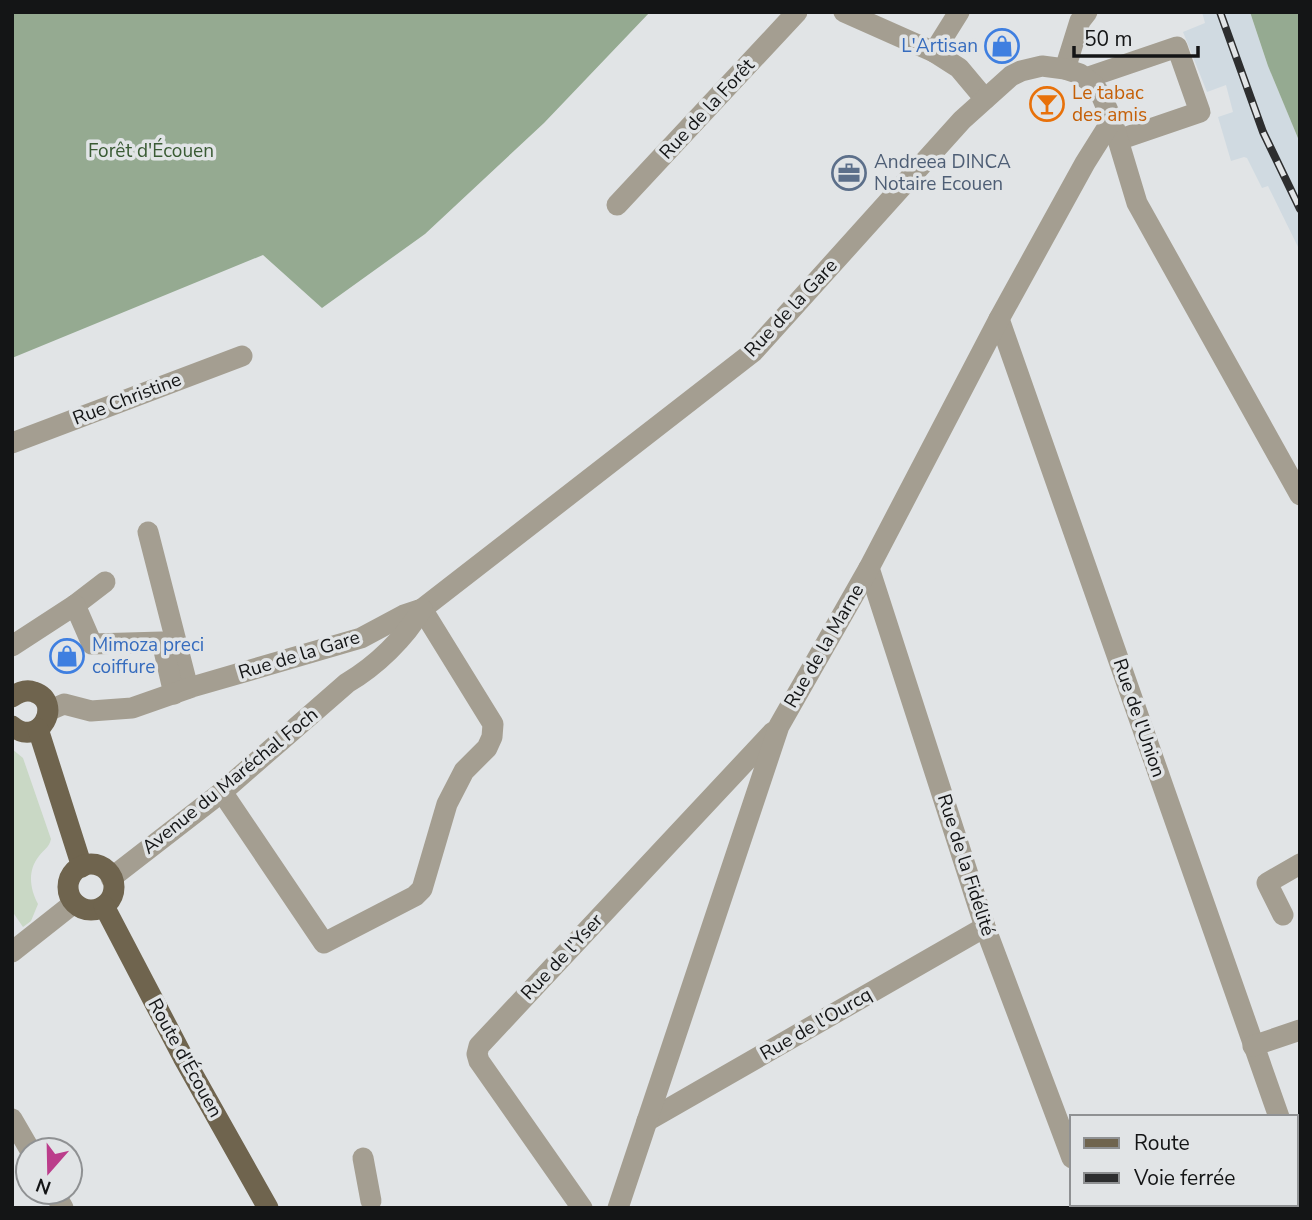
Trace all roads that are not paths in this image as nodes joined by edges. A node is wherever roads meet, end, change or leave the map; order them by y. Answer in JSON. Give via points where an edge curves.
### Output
{"nodes":[{"id":1,"x":797,"y":12,"type":"edge"},
{"id":2,"x":844,"y":12,"type":"edge"},
{"id":3,"x":959,"y":12,"type":"edge"},
{"id":4,"x":1087,"y":12,"type":"edge"},
{"id":5,"x":934,"y":52,"type":"junction"},
{"id":6,"x":1065,"y":69,"type":"junction"},
{"id":7,"x":1086,"y":78,"type":"junction"},
{"id":8,"x":985,"y":99,"type":"junction"},
{"id":9,"x":1115,"y":130,"type":"junction"},
{"id":10,"x":617,"y":205,"type":"dead end"},
{"id":11,"x":999,"y":319,"type":"junction"},
{"id":12,"x":242,"y":356,"type":"dead end"},
{"id":13,"x":12,"y":443,"type":"edge"},
{"id":14,"x":1300,"y":495,"type":"edge"},
{"id":15,"x":148,"y":532,"type":"dead end"},
{"id":16,"x":869,"y":568,"type":"junction"},
{"id":17,"x":105,"y":582,"type":"dead end"},
{"id":18,"x":75,"y":605,"type":"junction"},
{"id":19,"x":422,"y":609,"type":"junction"},
{"id":20,"x":361,"y":638,"type":"junction"},
{"id":21,"x":12,"y":646,"type":"edge"},
{"id":22,"x":347,"y":683,"type":"junction"},
{"id":23,"x":14,"y":691,"type":"edge"},
{"id":24,"x":181,"y":691,"type":"junction"},
{"id":25,"x":43,"y":720,"type":"junction"},
{"id":26,"x":12,"y":726,"type":"edge"},
{"id":27,"x":779,"y":726,"type":"junction"},
{"id":28,"x":222,"y":792,"type":"junction"},
{"id":29,"x":1300,"y":864,"type":"edge"},
{"id":30,"x":82,"y":867,"type":"junction"},
{"id":31,"x":111,"y":878,"type":"junction"},
{"id":32,"x":74,"y":903,"type":"junction"},
{"id":33,"x":104,"y":906,"type":"junction"},
{"id":34,"x":1283,"y":915,"type":"dead end"},
{"id":35,"x":985,"y":927,"type":"junction"},
{"id":36,"x":12,"y":952,"type":"edge"},
{"id":37,"x":1300,"y":1030,"type":"edge"},
{"id":38,"x":1254,"y":1046,"type":"junction"},
{"id":39,"x":1278,"y":1115,"type":"edge"},
{"id":40,"x":12,"y":1119,"type":"edge"},
{"id":41,"x":647,"y":1122,"type":"junction"},
{"id":42,"x":22,"y":1136,"type":"edge"},
{"id":43,"x":1070,"y":1153,"type":"edge"},
{"id":44,"x":363,"y":1158,"type":"dead end"},
{"id":45,"x":368,"y":1206,"type":"edge"},
{"id":46,"x":268,"y":1208,"type":"edge"},
{"id":47,"x":582,"y":1208,"type":"edge"},
{"id":48,"x":618,"y":1208,"type":"edge"}],
"edges":[{"from":1,"to":10,"type":"street","name":"Rue de la Forêt"},
{"from":2,"to":5,"type":"street"},
{"from":3,"to":5,"type":"street"},
{"from":4,"to":6,"type":"street","via":[[1080,20]]},
{"from":5,"to":8,"type":"street","via":[[960,68]]},
{"from":6,"to":7,"type":"street","name":"Rue de la Gare"},
{"from":6,"to":8,"type":"street","name":"Rue de la Gare","via":[[1042,66],[1021,71]]},
{"from":7,"to":9,"type":"street","via":[[1102,97]]},
{"from":7,"to":9,"type":"street","via":[[1177,47],[1200,112]]},
{"from":8,"to":19,"type":"street","name":"Rue de la Gare","via":[[753,352]]},
{"from":9,"to":11,"type":"street","name":"Rue de la Marne","via":[[1085,163]]},
{"from":9,"to":14,"type":"street","via":[[1148,224]]},
{"from":11,"to":16,"type":"street","name":"Rue de la Marne"},
{"from":11,"to":38,"type":"street","name":"Rue de l'Union"},
{"from":12,"to":13,"type":"street","name":"Rue Christine"},
{"from":15,"to":24,"type":"street"},
{"from":16,"to":27,"type":"street","name":"Rue de la Marne"},
{"from":16,"to":35,"type":"street","name":"Rue de la Fidélité"},
{"from":17,"to":18,"type":"street"},
{"from":18,"to":21,"type":"street"},
{"from":18,"to":24,"type":"street","via":[[92,644],[162,642]]},
{"from":19,"to":20,"type":"street","name":"Rue de la Gare"},
{"from":19,"to":22,"type":"street","name":"Avenue du Maréchal Foch","via":[[412,627],[363,674]]},
{"from":19,"to":28,"type":"street","via":[[493,724],[487,748],[464,771],[447,804],[422,889],[415,896],[324,943]]},
{"from":20,"to":22,"type":"street","via":[[362,649]]},
{"from":20,"to":24,"type":"street","name":"Rue de la Gare"},
{"from":22,"to":28,"type":"street","name":"Avenue du Maréchal Foch"},
{"from":23,"to":25,"type":"main road","via":[[40,695],[47,704]]},
{"from":24,"to":25,"type":"street","name":"Rue de la Gare","via":[[132,708],[91,711],[64,704]]},
{"from":25,"to":26,"type":"main road","via":[[31,732]]},
{"from":25,"to":30,"type":"main road"},
{"from":27,"to":41,"type":"street","name":"Rue de la Marne"},
{"from":27,"to":47,"type":"street","name":"Rue de l'Yser","via":[[479,1046],[479,1061]]},
{"from":28,"to":31,"type":"street","name":"Avenue du Maréchal Foch"},
{"from":29,"to":34,"type":"street","via":[[1267,883]]},
{"from":30,"to":31,"type":"main road","via":[[100,866]]},
{"from":30,"to":32,"type":"main road","via":[[68,883]]},
{"from":31,"to":33,"type":"main road","via":[[114,890]]},
{"from":32,"to":33,"type":"main road","via":[[85,910]]},
{"from":32,"to":36,"type":"street"},
{"from":33,"to":46,"type":"main road","name":"Route d'Écouen"},
{"from":35,"to":41,"type":"street","name":"Rue de l'Ourcq"},
{"from":35,"to":43,"type":"street","name":"Rue de la Fidélité"},
{"from":37,"to":38,"type":"street"},
{"from":38,"to":39,"type":"street","name":"Rue de l'Union"},
{"from":40,"to":42,"type":"street"},
{"from":41,"to":48,"type":"street","name":"Rue de la Marne"},
{"from":44,"to":45,"type":"street"}]}
